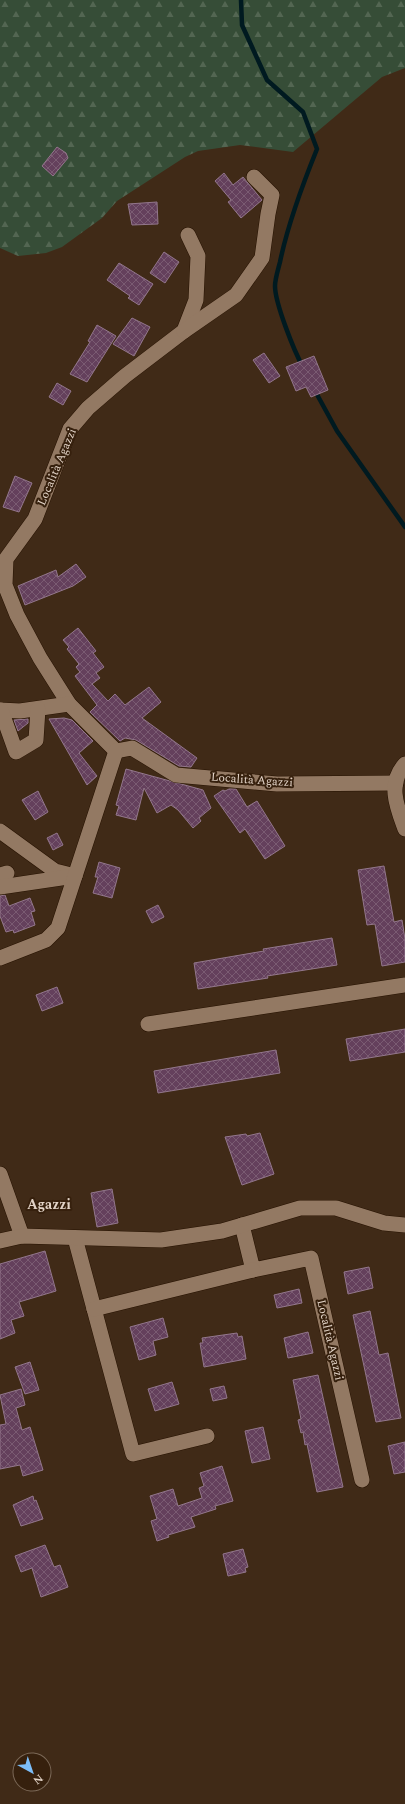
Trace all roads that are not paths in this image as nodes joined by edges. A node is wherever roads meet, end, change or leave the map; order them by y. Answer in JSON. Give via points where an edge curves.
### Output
{"nodes":[{"id":1,"x":254,"y":177,"type":"dead end"},
{"id":2,"x":188,"y":235,"type":"dead end"},
{"id":3,"x":184,"y":331,"type":"junction"},
{"id":4,"x":69,"y":704,"type":"junction"},
{"id":5,"x":38,"y":708,"type":"junction"},
{"id":6,"x":1,"y":710,"type":"edge"},
{"id":7,"x":116,"y":751,"type":"junction"},
{"id":8,"x":405,"y":764,"type":"edge"},
{"id":9,"x":396,"y":783,"type":"junction"},
{"id":10,"x":405,"y":829,"type":"edge"},
{"id":11,"x":0,"y":831,"type":"edge"},
{"id":12,"x":75,"y":876,"type":"junction"},
{"id":13,"x":0,"y":887,"type":"edge"},
{"id":14,"x":0,"y":958,"type":"edge"},
{"id":15,"x":405,"y":985,"type":"edge"},
{"id":16,"x":148,"y":1024,"type":"dead end"},
{"id":17,"x":0,"y":1174,"type":"edge"},
{"id":18,"x":242,"y":1225,"type":"junction"},
{"id":19,"x":405,"y":1225,"type":"edge"},
{"id":20,"x":22,"y":1236,"type":"junction"},
{"id":21,"x":75,"y":1238,"type":"junction"},
{"id":22,"x":0,"y":1241,"type":"edge"},
{"id":23,"x":253,"y":1270,"type":"junction"},
{"id":24,"x":94,"y":1309,"type":"junction"},
{"id":25,"x":207,"y":1436,"type":"dead end"},
{"id":26,"x":362,"y":1480,"type":"dead end"}],
"edges":[{"from":1,"to":3,"type":"street","name":"Località Agazzi","via":[[272,195],[262,258],[236,295]]},
{"from":2,"to":3,"type":"street","via":[[198,256],[196,300]]},
{"from":3,"to":4,"type":"street","name":"Località Agazzi","via":[[125,376],[88,408],[70,429],[35,519],[6,559],[5,585],[17,616]]},
{"from":4,"to":5,"type":"street"},
{"from":4,"to":7,"type":"street","name":"Località Agazzi"},
{"from":5,"to":6,"type":"street","via":[[20,711]]},
{"from":5,"to":6,"type":"street","via":[[36,740],[16,752]]},
{"from":7,"to":9,"type":"street","name":"Località Agazzi","via":[[132,748],[176,775],[277,784]]},
{"from":7,"to":12,"type":"street"},
{"from":8,"to":9,"type":"street","via":[[398,771]]},
{"from":9,"to":10,"type":"street","via":[[394,797]]},
{"from":11,"to":12,"type":"street","via":[[55,871]]},
{"from":12,"to":13,"type":"street"},
{"from":12,"to":14,"type":"street","via":[[58,928],[46,940]]},
{"from":15,"to":16,"type":"street"},
{"from":17,"to":20,"type":"street"},
{"from":18,"to":19,"type":"street","via":[[300,1208],[336,1208],[384,1222]]},
{"from":18,"to":21,"type":"street","via":[[222,1231],[162,1240]]},
{"from":18,"to":23,"type":"street"},
{"from":20,"to":21,"type":"street"},
{"from":20,"to":22,"type":"street"},
{"from":21,"to":24,"type":"street"},
{"from":23,"to":24,"type":"street","name":"Località Agazzi"},
{"from":23,"to":26,"type":"street","name":"Località Agazzi","via":[[311,1258]]},
{"from":24,"to":25,"type":"street","via":[[133,1454]]}]}
